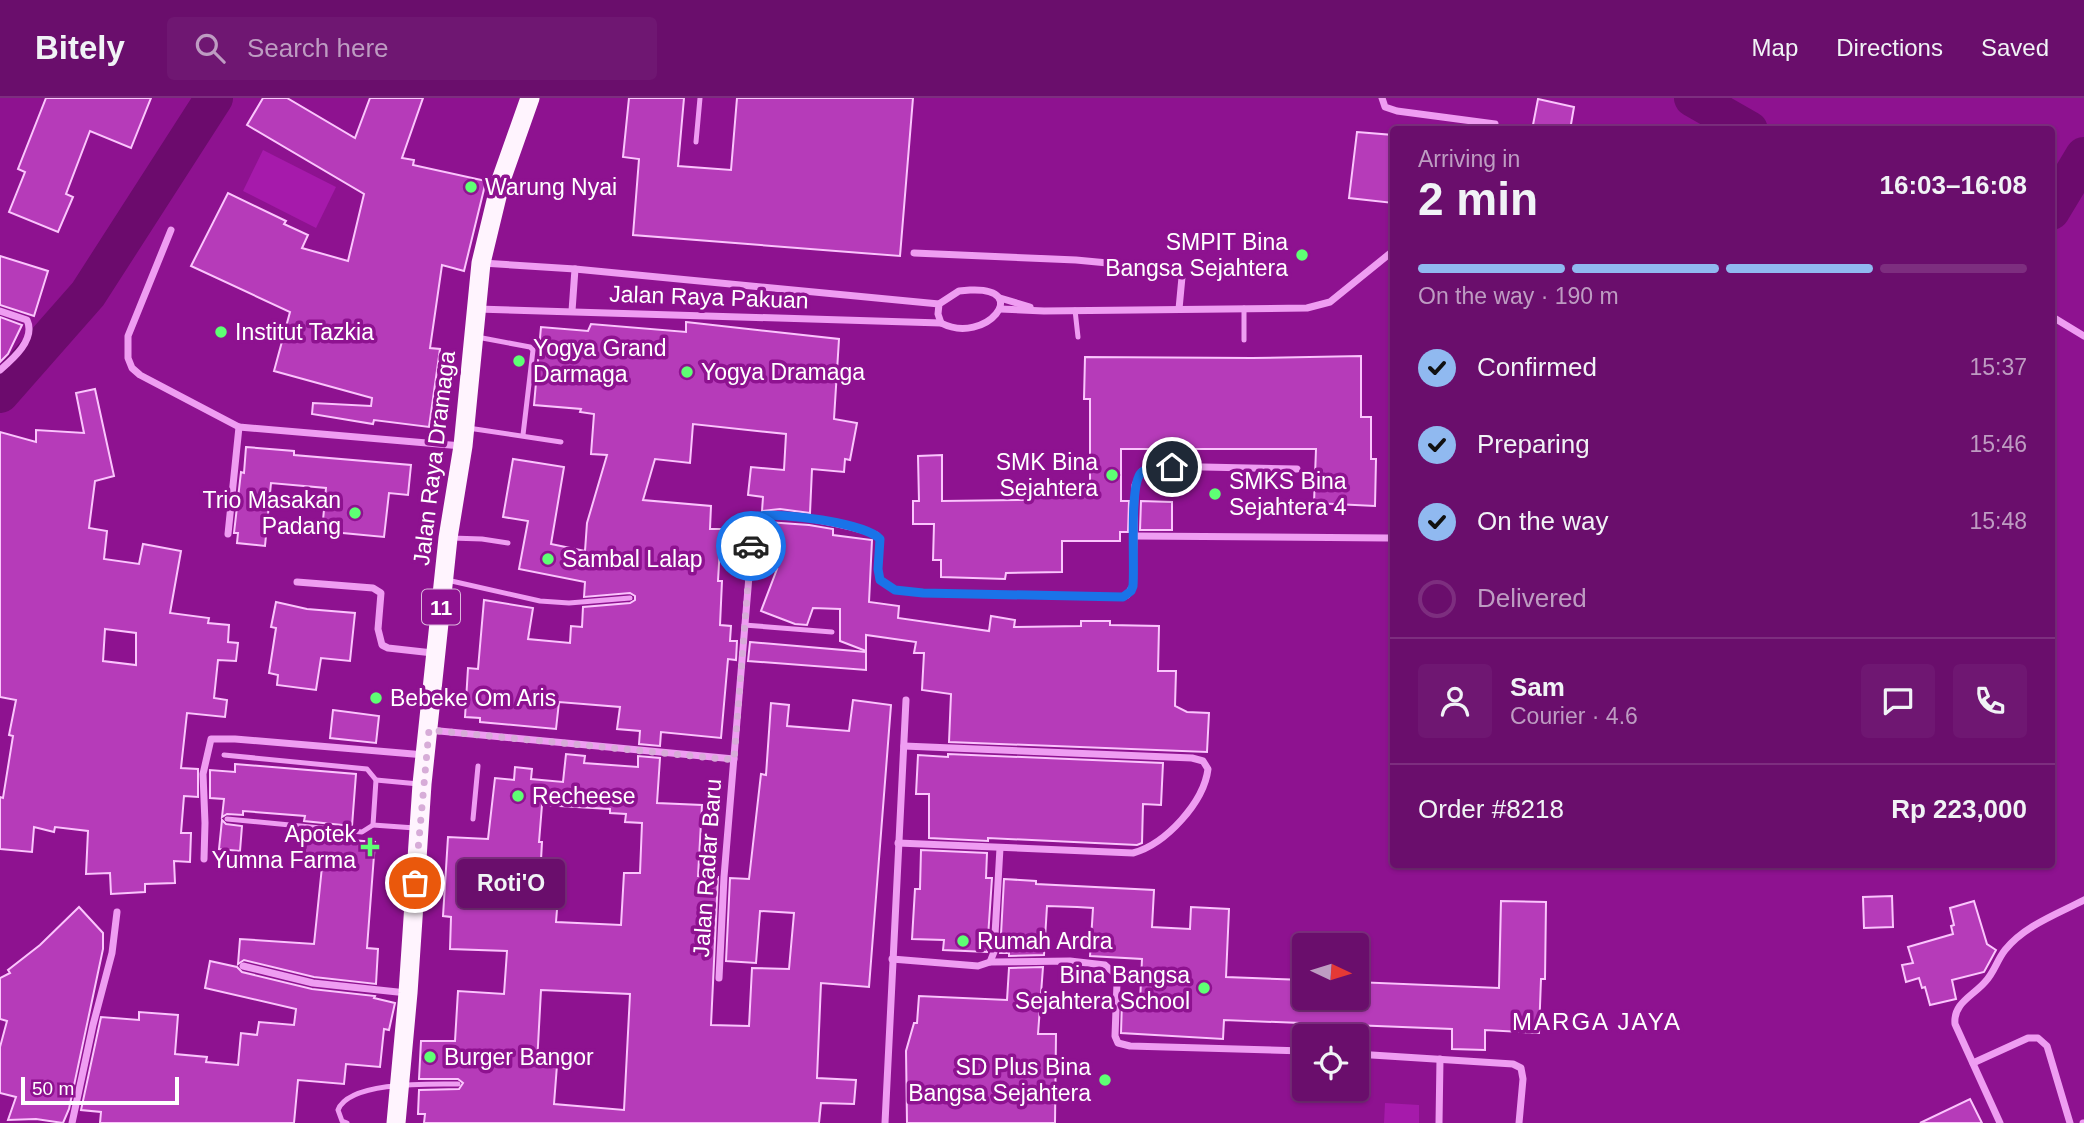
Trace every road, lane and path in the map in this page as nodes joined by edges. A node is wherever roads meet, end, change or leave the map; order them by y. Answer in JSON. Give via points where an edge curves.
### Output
{"nodes":[{"id":1,"x":530,"y":98,"type":"edge"},
{"id":2,"x":700,"y":98,"type":"edge"},
{"id":3,"x":1382,"y":98,"type":"edge"},
{"id":4,"x":1495,"y":124,"type":"dead end"},
{"id":5,"x":696,"y":142,"type":"dead end"},
{"id":6,"x":172,"y":230,"type":"dead end"},
{"id":7,"x":914,"y":253,"type":"dead end"},
{"id":8,"x":1390,"y":253,"type":"edge"},
{"id":9,"x":481,"y":263,"type":"junction"},
{"id":10,"x":575,"y":269,"type":"junction"},
{"id":11,"x":1000,"y":298,"type":"junction"},
{"id":12,"x":939,"y":304,"type":"junction"},
{"id":13,"x":1244,"y":308,"type":"junction"},
{"id":14,"x":475,"y":309,"type":"junction"},
{"id":15,"x":1000,"y":309,"type":"junction"},
{"id":16,"x":1075,"y":310,"type":"junction"},
{"id":17,"x":1179,"y":310,"type":"junction"},
{"id":18,"x":1044,"y":311,"type":"junction"},
{"id":19,"x":0,"y":312,"type":"edge"},
{"id":20,"x":572,"y":312,"type":"junction"},
{"id":21,"x":2055,"y":318,"type":"edge"},
{"id":22,"x":941,"y":323,"type":"junction"},
{"id":23,"x":2084,"y":336,"type":"edge"},
{"id":24,"x":473,"y":337,"type":"junction"},
{"id":25,"x":1078,"y":337,"type":"dead end"},
{"id":26,"x":1244,"y":340,"type":"dead end"},
{"id":27,"x":0,"y":370,"type":"edge"},
{"id":28,"x":239,"y":427,"type":"junction"},
{"id":29,"x":523,"y":435,"type":"junction"},
{"id":30,"x":464,"y":437,"type":"junction"},
{"id":31,"x":561,"y":442,"type":"dead end"},
{"id":32,"x":1297,"y":469,"type":"dead end"},
{"id":33,"x":228,"y":534,"type":"dead end"},
{"id":34,"x":1135,"y":536,"type":"junction"},
{"id":35,"x":447,"y":538,"type":"junction"},
{"id":36,"x":1388,"y":538,"type":"dead end"},
{"id":37,"x":508,"y":544,"type":"dead end"},
{"id":38,"x":444,"y":579,"type":"junction"},
{"id":39,"x":297,"y":582,"type":"dead end"},
{"id":40,"x":630,"y":598,"type":"dead end"},
{"id":41,"x":744,"y":625,"type":"junction"},
{"id":42,"x":832,"y":632,"type":"dead end"},
{"id":43,"x":437,"y":654,"type":"junction"},
{"id":44,"x":906,"y":699,"type":"dead end"},
{"id":45,"x":429,"y":730,"type":"junction"},
{"id":46,"x":904,"y":747,"type":"junction"},
{"id":47,"x":224,"y":755,"type":"dead end"},
{"id":48,"x":425,"y":755,"type":"junction"},
{"id":49,"x":734,"y":760,"type":"junction"},
{"id":50,"x":478,"y":766,"type":"dead end"},
{"id":51,"x":376,"y":780,"type":"junction"},
{"id":52,"x":422,"y":784,"type":"junction"},
{"id":53,"x":227,"y":819,"type":"dead end"},
{"id":54,"x":473,"y":819,"type":"dead end"},
{"id":55,"x":373,"y":825,"type":"junction"},
{"id":56,"x":418,"y":828,"type":"junction"},
{"id":57,"x":898,"y":843,"type":"junction"},
{"id":58,"x":1000,"y":848,"type":"junction"},
{"id":59,"x":204,"y":859,"type":"dead end"},
{"id":60,"x":2084,"y":900,"type":"edge"},
{"id":61,"x":117,"y":912,"type":"dead end"},
{"id":62,"x":892,"y":960,"type":"junction"},
{"id":63,"x":990,"y":962,"type":"junction"},
{"id":64,"x":243,"y":966,"type":"dead end"},
{"id":65,"x":719,"y":978,"type":"dead end"},
{"id":66,"x":408,"y":993,"type":"junction"},
{"id":67,"x":1292,"y":1051,"type":"edge"},
{"id":68,"x":1369,"y":1055,"type":"edge"},
{"id":69,"x":1440,"y":1059,"type":"junction"},
{"id":70,"x":1973,"y":1063,"type":"junction"},
{"id":71,"x":400,"y":1084,"type":"junction"},
{"id":72,"x":458,"y":1084,"type":"dead end"},
{"id":73,"x":72,"y":1123,"type":"edge"},
{"id":74,"x":347,"y":1123,"type":"edge"},
{"id":75,"x":396,"y":1123,"type":"edge"},
{"id":76,"x":885,"y":1123,"type":"edge"},
{"id":77,"x":1439,"y":1123,"type":"edge"},
{"id":78,"x":1519,"y":1123,"type":"edge"},
{"id":79,"x":2000,"y":1123,"type":"edge"},
{"id":80,"x":2070,"y":1123,"type":"edge"}],
"edges":[{"from":1,"to":9,"type":"highway","name":"Jalan Raya Dramaga","number":"11","via":[[500,180]]},
{"from":2,"to":5,"type":"lane"},
{"from":3,"to":4,"type":"street","via":[[1385,107],[1396,111]]},
{"from":6,"to":28,"type":"street","via":[[128,336],[128,358],[140,375]]},
{"from":7,"to":17,"type":"street","via":[[1171,269],[1182,277]]},
{"from":8,"to":13,"type":"street","via":[[1330,302],[1307,308]]},
{"from":9,"to":10,"type":"street","name":"Jalan Raya Pakuan"},
{"from":9,"to":14,"type":"highway","name":"Jalan Raya Dramaga","number":"11"},
{"from":10,"to":12,"type":"street","name":"Jalan Raya Pakuan"},
{"from":10,"to":20,"type":"street"},
{"from":11,"to":12,"type":"street","via":[[991,290],[959,291]]},
{"from":11,"to":15,"type":"street"},
{"from":11,"to":18,"type":"street"},
{"from":12,"to":22,"type":"street"},
{"from":13,"to":17,"type":"street"},
{"from":13,"to":26,"type":"lane"},
{"from":14,"to":20,"type":"street","name":"Jalan Raya Pakuan"},
{"from":14,"to":24,"type":"highway","name":"Jalan Raya Dramaga","number":"11"},
{"from":15,"to":18,"type":"street"},
{"from":15,"to":22,"type":"street","via":[[994,318],[975,328]]},
{"from":16,"to":17,"type":"street"},
{"from":16,"to":18,"type":"street"},
{"from":16,"to":25,"type":"lane"},
{"from":19,"to":27,"type":"street","via":[[27,320],[30,329],[13,359]]},
{"from":20,"to":22,"type":"street","name":"Jalan Raya Pakuan"},
{"from":21,"to":23,"type":"street"},
{"from":24,"to":29,"type":"lane","via":[[533,350]]},
{"from":24,"to":30,"type":"highway","name":"Jalan Raya Dramaga","number":"11"},
{"from":28,"to":30,"type":"street"},
{"from":28,"to":33,"type":"street"},
{"from":29,"to":30,"type":"lane"},
{"from":29,"to":31,"type":"lane"},
{"from":30,"to":35,"type":"highway","name":"Jalan Raya Dramaga","number":"11"},
{"from":32,"to":34,"type":"street","name":"Jalan Radar Baru","via":[[1149,468],[1135,485]]},
{"from":34,"to":36,"type":"street"},
{"from":34,"to":41,"type":"street","name":"Jalan Radar Baru","via":[[1133,586],[1123,597],[923,593],[895,590],[880,580],[880,539],[876,535],[833,522],[763,515],[754,522]]},
{"from":35,"to":37,"type":"lane"},
{"from":35,"to":38,"type":"highway","name":"Jalan Raya Dramaga","number":"11"},
{"from":38,"to":40,"type":"lane","via":[[540,601]]},
{"from":38,"to":43,"type":"highway","name":"Jalan Raya Dramaga","number":"11"},
{"from":39,"to":43,"type":"street","via":[[373,588],[381,593],[378,629],[382,645]]},
{"from":41,"to":42,"type":"lane"},
{"from":41,"to":49,"type":"street","name":"Jalan Radar Baru"},
{"from":43,"to":45,"type":"highway","name":"Jalan Raya Dramaga","number":"11"},
{"from":44,"to":46,"type":"street"},
{"from":45,"to":48,"type":"highway","name":"Jalan Raya Dramaga","number":"11"},
{"from":45,"to":49,"type":"street","name":"Jalan Radar Baru"},
{"from":46,"to":57,"type":"street"},
{"from":46,"to":58,"type":"street","via":[[1192,758],[1206,764],[1207,776],[1198,800],[1162,837],[1141,851]]},
{"from":47,"to":51,"type":"lane","via":[[367,769]]},
{"from":48,"to":52,"type":"highway","name":"Jalan Raya Dramaga","number":"11"},
{"from":48,"to":59,"type":"street","via":[[211,739],[203,774]]},
{"from":49,"to":65,"type":"street","name":"Jalan Radar Baru"},
{"from":50,"to":54,"type":"lane"},
{"from":51,"to":52,"type":"lane"},
{"from":51,"to":55,"type":"lane"},
{"from":52,"to":56,"type":"highway","name":"Jalan Raya Dramaga","number":"11"},
{"from":53,"to":55,"type":"lane","via":[[362,832]]},
{"from":55,"to":56,"type":"lane"},
{"from":56,"to":66,"type":"highway","name":"Jalan Raya Dramaga","number":"11"},
{"from":57,"to":58,"type":"street"},
{"from":57,"to":62,"type":"street"},
{"from":58,"to":63,"type":"street"},
{"from":60,"to":70,"type":"street","via":[[2017,938],[1985,983],[1959,1005],[1955,1024]]},
{"from":61,"to":73,"type":"street","via":[[112,953]]},
{"from":62,"to":63,"type":"street","via":[[978,966]]},
{"from":62,"to":76,"type":"street"},
{"from":63,"to":67,"type":"street","via":[[1105,965],[1117,983],[1118,1043]]},
{"from":64,"to":66,"type":"street","via":[[313,983]]},
{"from":66,"to":71,"type":"highway","name":"Jalan Raya Dramaga","number":"11"},
{"from":68,"to":69,"type":"street"},
{"from":69,"to":77,"type":"street"},
{"from":69,"to":78,"type":"street","via":[[1504,1062],[1521,1068]]},
{"from":70,"to":79,"type":"street"},
{"from":70,"to":80,"type":"street","via":[[2028,1038],[2038,1038],[2047,1046]]},
{"from":71,"to":72,"type":"lane"},
{"from":71,"to":74,"type":"lane","via":[[347,1098],[338,1110]]},
{"from":71,"to":75,"type":"highway","name":"Jalan Raya Dramaga","number":"11"}]}
